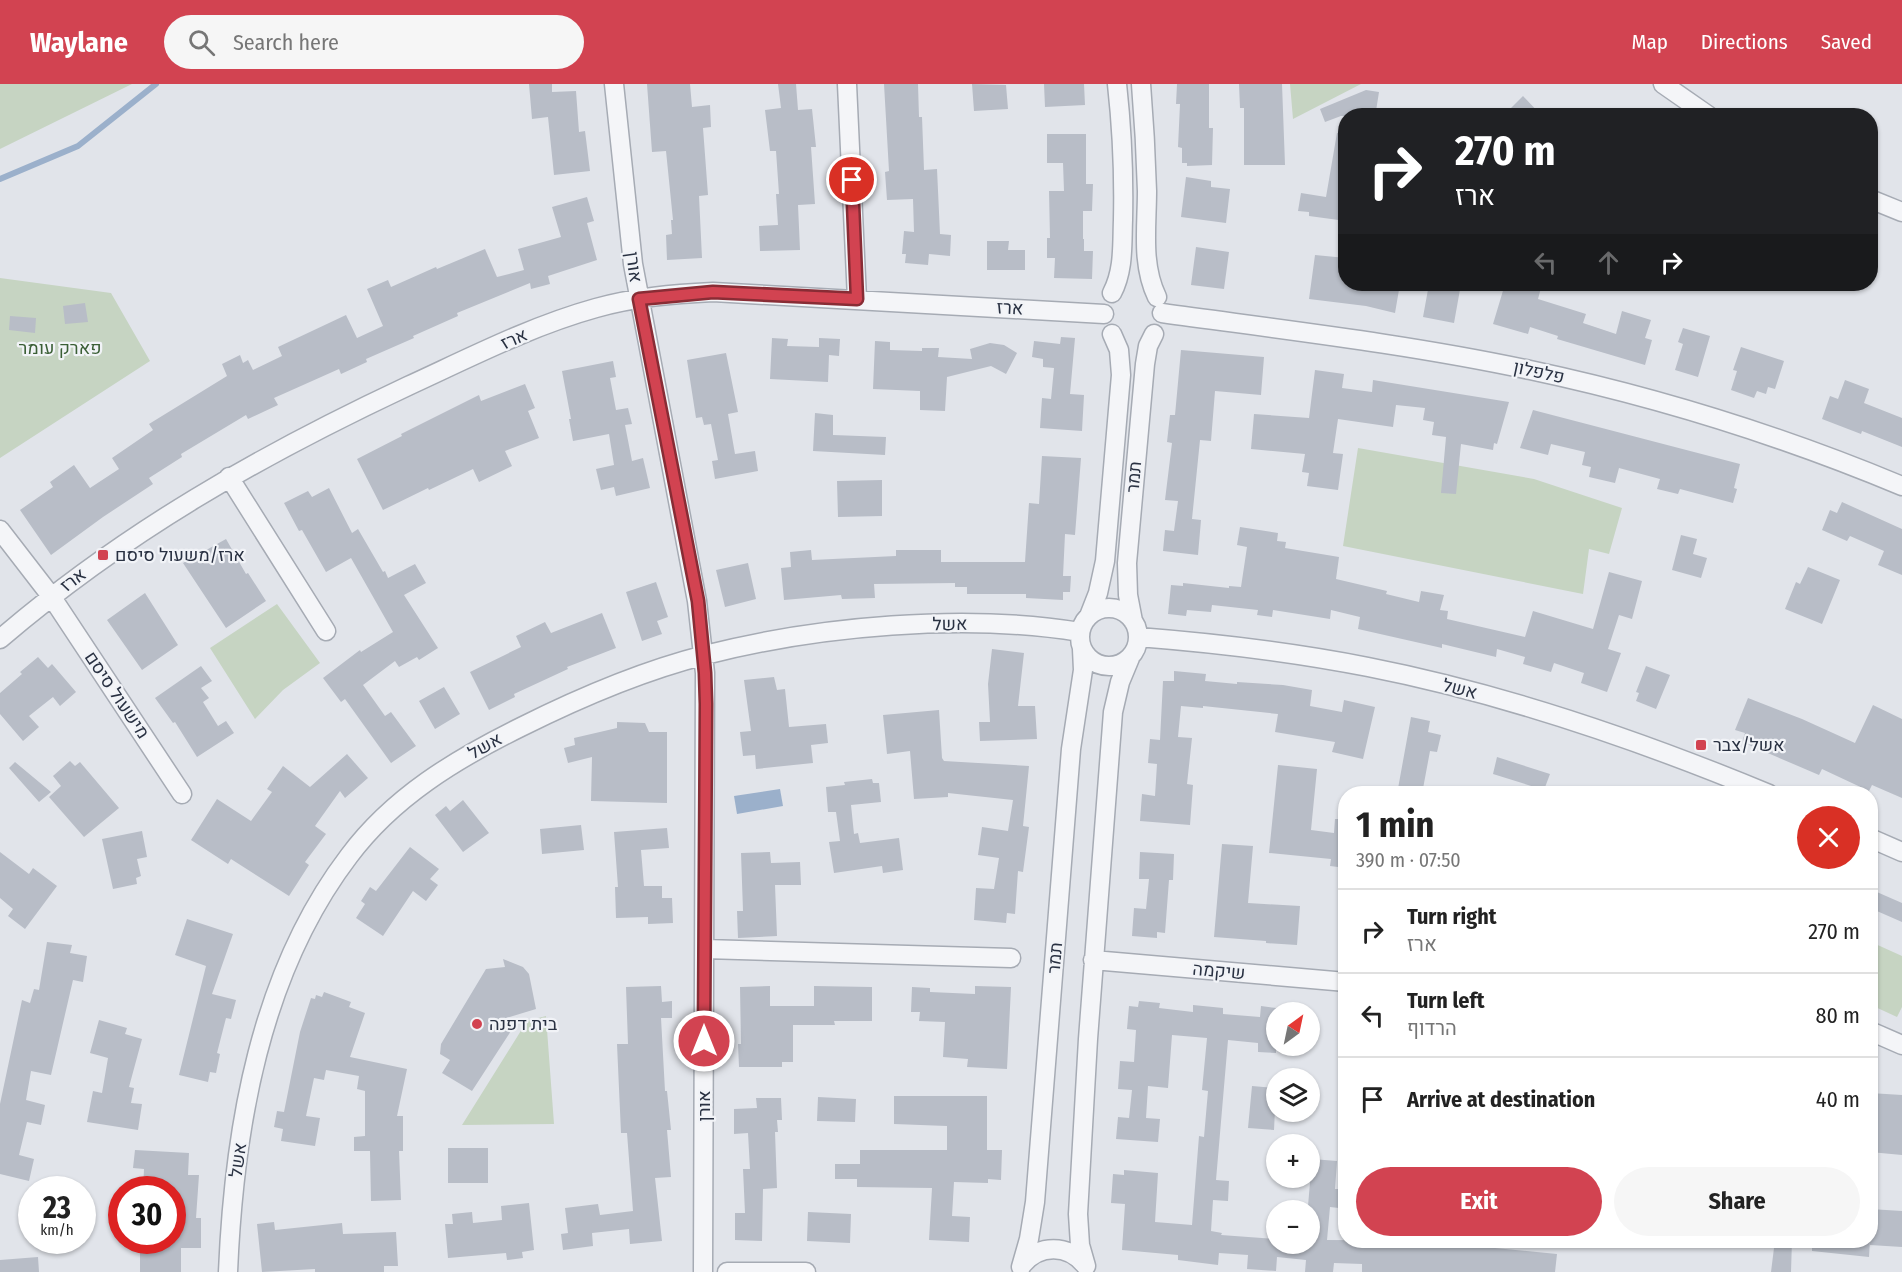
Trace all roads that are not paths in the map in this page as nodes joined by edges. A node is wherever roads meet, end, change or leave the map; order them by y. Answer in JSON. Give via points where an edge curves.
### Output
{"nodes":[{"id":1,"x":614,"y":84,"type":"edge"},
{"id":2,"x":847,"y":84,"type":"edge"},
{"id":3,"x":1118,"y":84,"type":"edge"},
{"id":4,"x":1141,"y":84,"type":"edge"},
{"id":5,"x":1663,"y":84,"type":"edge"},
{"id":6,"x":1698,"y":108,"type":"edge"},
{"id":7,"x":1878,"y":202,"type":"edge"},
{"id":8,"x":1902,"y":212,"type":"edge"},
{"id":9,"x":1112,"y":293,"type":"junction"},
{"id":10,"x":639,"y":299,"type":"junction"},
{"id":11,"x":857,"y":299,"type":"junction"},
{"id":12,"x":1160,"y":305,"type":"junction"},
{"id":13,"x":1104,"y":314,"type":"junction"},
{"id":14,"x":1112,"y":334,"type":"junction"},
{"id":15,"x":1154,"y":334,"type":"junction"},
{"id":16,"x":229,"y":477,"type":"junction"},
{"id":17,"x":1902,"y":486,"type":"edge"},
{"id":18,"x":0,"y":530,"type":"edge"},
{"id":19,"x":51,"y":596,"type":"junction"},
{"id":20,"x":1136,"y":629,"type":"junction"},
{"id":21,"x":326,"y":631,"type":"dead end"},
{"id":22,"x":1084,"y":632,"type":"junction"},
{"id":23,"x":0,"y":639,"type":"edge"},
{"id":24,"x":704,"y":655,"type":"junction"},
{"id":25,"x":1130,"y":658,"type":"junction"},
{"id":26,"x":1750,"y":786,"type":"edge"},
{"id":27,"x":182,"y":794,"type":"dead end"},
{"id":28,"x":1878,"y":842,"type":"edge"},
{"id":29,"x":1902,"y":852,"type":"edge"},
{"id":30,"x":705,"y":949,"type":"junction"},
{"id":31,"x":1011,"y":958,"type":"dead end"},
{"id":32,"x":1093,"y":960,"type":"junction"},
{"id":33,"x":1338,"y":981,"type":"edge"},
{"id":34,"x":1878,"y":1034,"type":"edge"},
{"id":35,"x":1902,"y":1045,"type":"edge"},
{"id":36,"x":1019,"y":1269,"type":"edge"},
{"id":37,"x":1088,"y":1269,"type":"edge"},
{"id":38,"x":228,"y":1272,"type":"edge"},
{"id":39,"x":703,"y":1272,"type":"edge"},
{"id":40,"x":727,"y":1272,"type":"edge"},
{"id":41,"x":806,"y":1272,"type":"edge"}],
"edges":[{"from":1,"to":10,"type":"street","name":"אורן"},
{"from":2,"to":11,"type":"street"},
{"from":3,"to":9,"type":"street","via":[[1122,250]]},
{"from":4,"to":12,"type":"street","via":[[1146,256]]},
{"from":5,"to":6,"type":"street"},
{"from":7,"to":8,"type":"street"},
{"from":9,"to":12,"type":"street","via":[[1121,287],[1138,285],[1149,289]]},
{"from":9,"to":13,"type":"street"},
{"from":10,"to":11,"type":"street","name":"ארז","via":[[713,292]]},
{"from":10,"to":16,"type":"street","name":"ארז","via":[[567,317],[500,345],[369,405]]},
{"from":10,"to":24,"type":"street","name":"אורן","via":[[698,601]]},
{"from":11,"to":13,"type":"street","name":"ארז"},
{"from":12,"to":15,"type":"street","via":[[1160,324]]},
{"from":12,"to":17,"type":"street","name":"פלפלון","via":[[1542,372],[1748,429]]},
{"from":13,"to":14,"type":"street"},
{"from":14,"to":15,"type":"street","via":[[1133,343]]},
{"from":14,"to":22,"type":"street","name":"תמר","via":[[1119,350],[1121,375],[1105,561]]},
{"from":15,"to":20,"type":"street","name":"תמר","via":[[1145,364],[1127,563],[1128,595]]},
{"from":16,"to":19,"type":"street","name":"ארז","via":[[156,522]]},
{"from":16,"to":21,"type":"street"},
{"from":18,"to":19,"type":"street","name":"מישעול סיסם"},
{"from":19,"to":23,"type":"street","name":"ארז"},
{"from":19,"to":27,"type":"street","name":"מישעול סיסם"},
{"from":20,"to":22,"type":"street","via":[[1125,613],[1103,608]]},
{"from":20,"to":25,"type":"street","via":[[1137,648]]},
{"from":20,"to":26,"type":"street","name":"אשל","via":[[1368,667],[1447,685],[1612,733]]},
{"from":22,"to":24,"type":"street","name":"אשל","via":[[994,623],[906,626],[802,636]]},
{"from":22,"to":25,"type":"street","via":[[1093,662],[1115,666]]},
{"from":22,"to":36,"type":"street","name":"תמר","via":[[1035,1202]]},
{"from":24,"to":30,"type":"street","name":"אורן"},
{"from":24,"to":38,"type":"street","name":"אשל","via":[[603,689],[460,760],[394,807],[349,856],[304,928],[267,1019],[240,1143]]},
{"from":25,"to":32,"type":"street","via":[[1113,712]]},
{"from":28,"to":29,"type":"street"},
{"from":30,"to":31,"type":"street"},
{"from":30,"to":39,"type":"street","name":"אורן"},
{"from":32,"to":33,"type":"street","name":"שיקמה"},
{"from":32,"to":37,"type":"street","via":[[1078,1214],[1080,1245]]},
{"from":34,"to":35,"type":"street"},
{"from":36,"to":37,"type":"street","via":[[1038,1252],[1053,1249],[1068,1252]]},
{"from":40,"to":41,"type":"street"}]}
